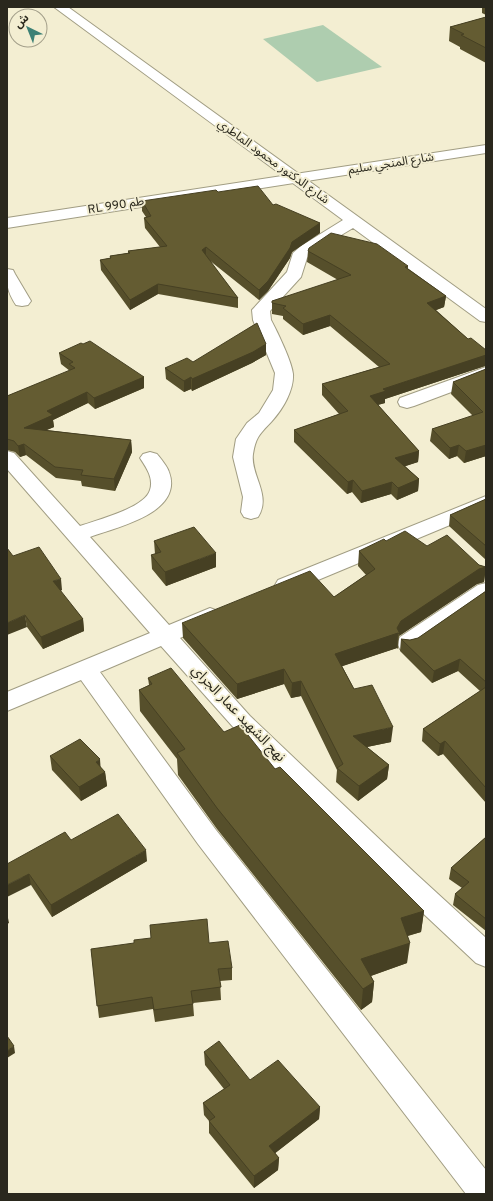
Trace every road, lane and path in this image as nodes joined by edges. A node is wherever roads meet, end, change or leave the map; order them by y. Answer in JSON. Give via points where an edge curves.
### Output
{"nodes":[{"id":1,"x":60,"y":7,"type":"edge"},
{"id":2,"x":486,"y":149,"type":"edge"},
{"id":3,"x":296,"y":179,"type":"junction"},
{"id":4,"x":354,"y":220,"type":"junction"},
{"id":5,"x":7,"y":223,"type":"edge"},
{"id":6,"x":7,"y":274,"type":"edge"},
{"id":7,"x":22,"y":301,"type":"dead end"},
{"id":8,"x":486,"y":317,"type":"edge"},
{"id":9,"x":486,"y":373,"type":"edge"},
{"id":10,"x":407,"y":402,"type":"dead end"},
{"id":11,"x":7,"y":457,"type":"edge"},
{"id":12,"x":150,"y":458,"type":"dead end"},
{"id":13,"x":486,"y":502,"type":"edge"},
{"id":14,"x":251,"y":512,"type":"dead end"},
{"id":15,"x":432,"y":525,"type":"junction"},
{"id":16,"x":75,"y":535,"type":"junction"},
{"id":17,"x":448,"y":540,"type":"edge"},
{"id":18,"x":486,"y":590,"type":"edge"},
{"id":19,"x":267,"y":593,"type":"edge"},
{"id":20,"x":230,"y":608,"type":"edge"},
{"id":21,"x":164,"y":635,"type":"junction"},
{"id":22,"x":408,"y":643,"type":"edge"},
{"id":23,"x":86,"y":669,"type":"junction"},
{"id":24,"x":7,"y":702,"type":"edge"},
{"id":25,"x":486,"y":955,"type":"edge"},
{"id":26,"x":485,"y":1194,"type":"edge"}],
"edges":[{"from":1,"to":3,"type":"street","name":"شارع الدكتور محمود الماطري"},
{"from":2,"to":3,"type":"street","name":"شارع المنجي سليم"},
{"from":3,"to":4,"type":"street","name":"شارع الدكتور محمود الماطري"},
{"from":3,"to":5,"type":"street","name":"RL طم 990"},
{"from":4,"to":8,"type":"street","name":"شارع الدكتور محمود الماطري"},
{"from":4,"to":14,"type":"street","via":[[307,249],[299,257],[295,273],[261,310],[262,320],[284,373],[282,390],[266,416],[246,439],[243,457],[253,497]]},
{"from":6,"to":7,"type":"street"},
{"from":9,"to":10,"type":"street"},
{"from":11,"to":16,"type":"street","name":"نهج الشهيد عمار الجراي"},
{"from":12,"to":16,"type":"street","via":[[158,472],[161,489],[154,502],[136,513]]},
{"from":13,"to":15,"type":"street"},
{"from":15,"to":17,"type":"street"},
{"from":15,"to":19,"type":"street"},
{"from":16,"to":21,"type":"street","name":"نهج الشهيد عمار الجراي"},
{"from":18,"to":22,"type":"street"},
{"from":20,"to":21,"type":"street"},
{"from":21,"to":23,"type":"street"},
{"from":21,"to":25,"type":"street","name":"نهج الشهيد عمار الجراي","via":[[242,722]]},
{"from":23,"to":24,"type":"street"},
{"from":23,"to":26,"type":"street","via":[[207,837]]}]}
